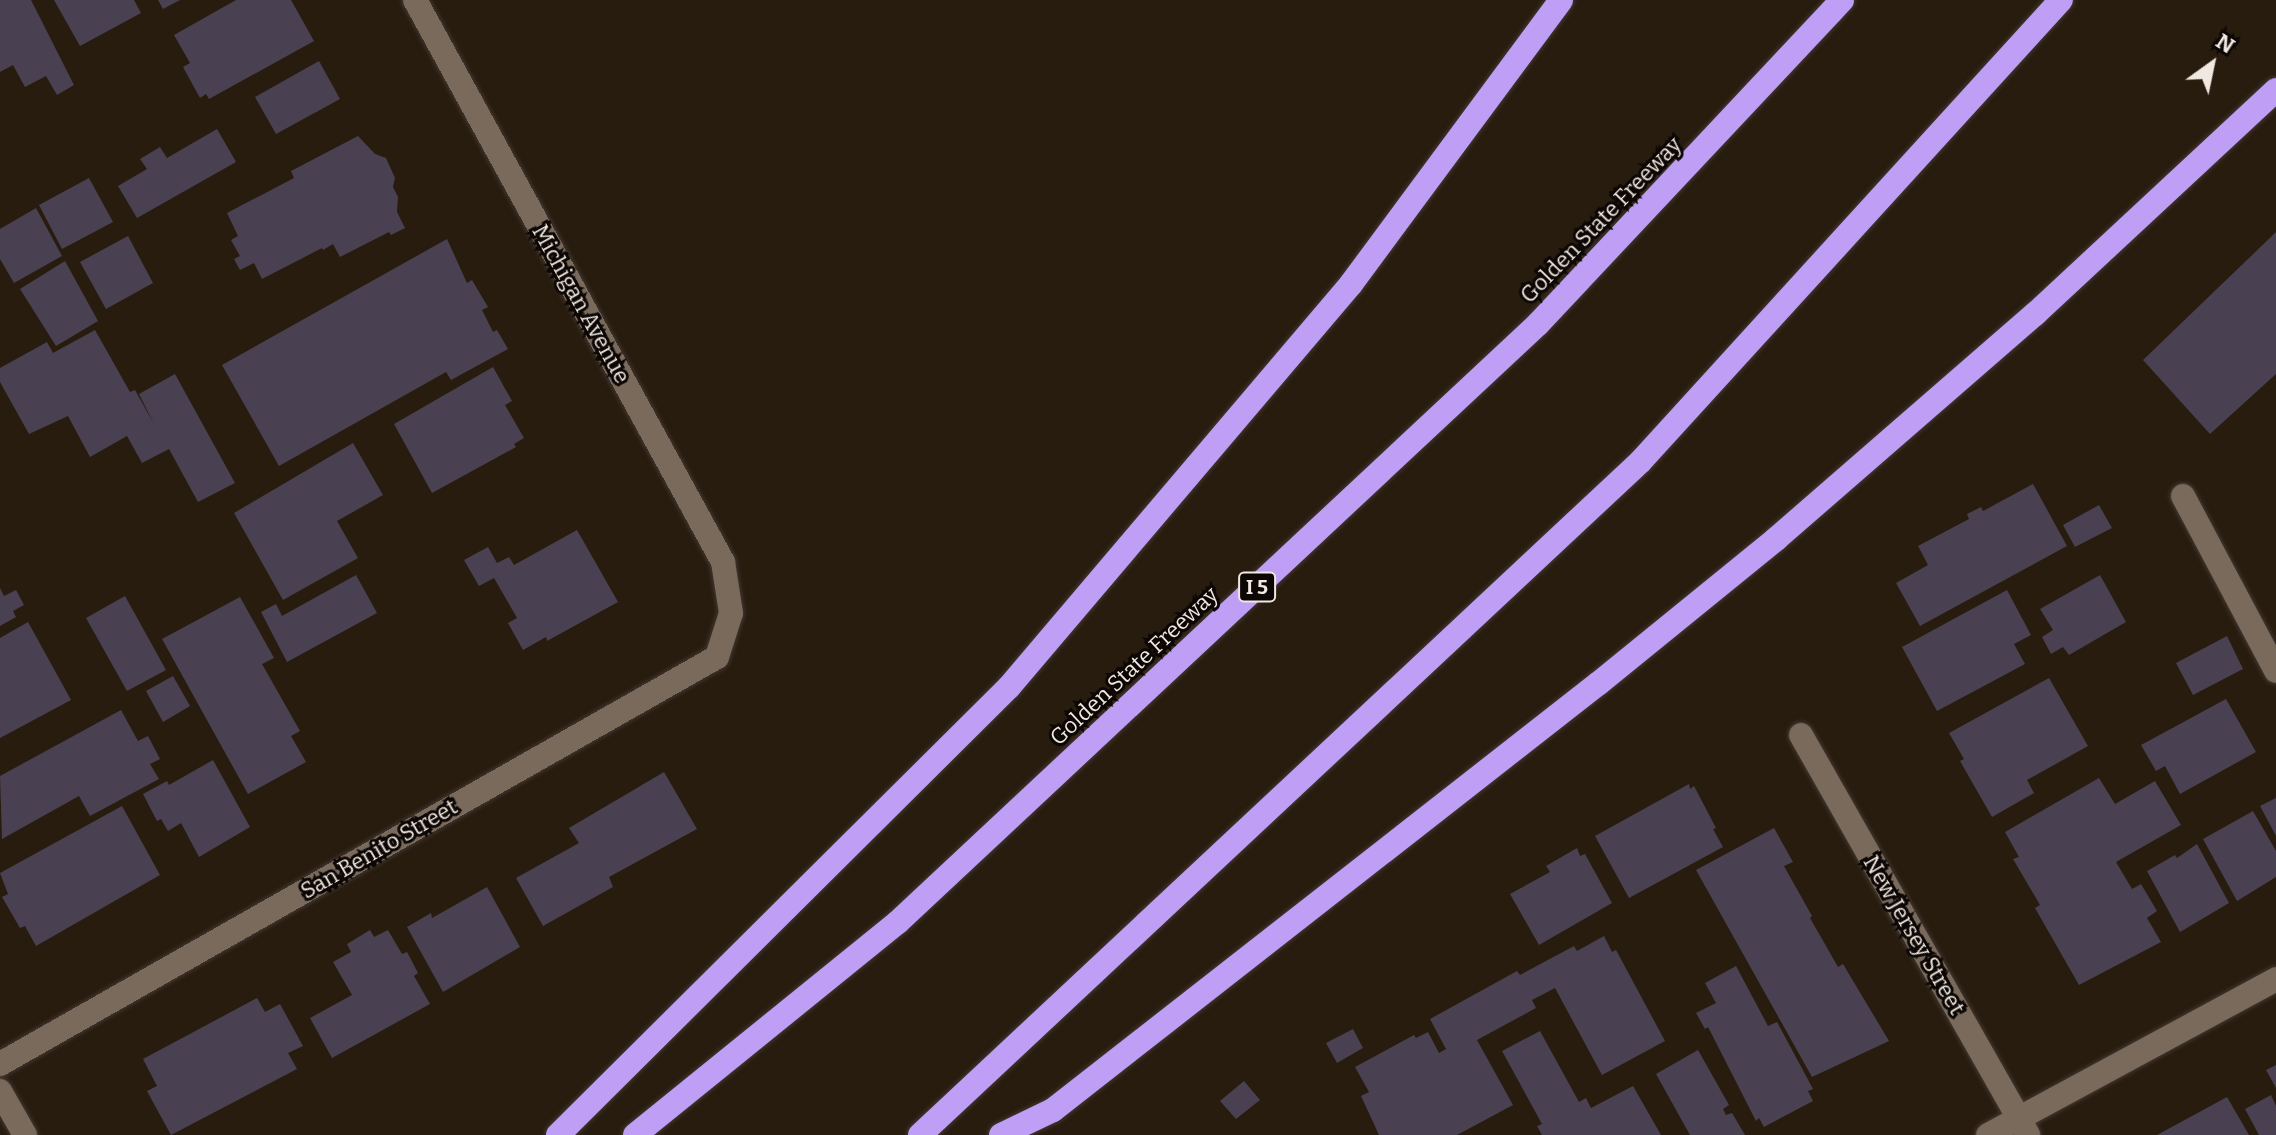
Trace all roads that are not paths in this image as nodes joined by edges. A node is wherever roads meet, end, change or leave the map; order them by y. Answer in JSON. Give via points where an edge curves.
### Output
{"nodes":[{"id":1,"x":415,"y":0,"type":"edge"},
{"id":2,"x":1561,"y":0,"type":"edge"},
{"id":3,"x":1842,"y":0,"type":"edge"},
{"id":4,"x":2061,"y":0,"type":"edge"},
{"id":5,"x":2276,"y":90,"type":"edge"},
{"id":6,"x":2183,"y":496,"type":"dead end"},
{"id":7,"x":731,"y":613,"type":"joint"},
{"id":8,"x":2276,"y":671,"type":"edge"},
{"id":9,"x":1801,"y":735,"type":"dead end"},
{"id":10,"x":2276,"y":979,"type":"edge"},
{"id":11,"x":0,"y":1064,"type":"edge"},
{"id":12,"x":0,"y":1091,"type":"edge"},
{"id":13,"x":2023,"y":1127,"type":"edge"},
{"id":14,"x":25,"y":1135,"type":"edge"},
{"id":15,"x":558,"y":1135,"type":"edge"},
{"id":16,"x":635,"y":1135,"type":"edge"},
{"id":17,"x":920,"y":1135,"type":"edge"},
{"id":18,"x":1001,"y":1135,"type":"edge"},
{"id":19,"x":1988,"y":1135,"type":"edge"}],
"edges":[{"from":1,"to":7,"type":"street","name":"Michigan Avenue","via":[[723,562]]},
{"from":2,"to":15,"type":"highway","via":[[1351,284],[1009,687]]},
{"from":3,"to":16,"type":"highway","name":"Golden State Freeway","number":"I 5","via":[[1538,324],[898,922]]},
{"from":4,"to":17,"type":"highway","via":[[1640,462]]},
{"from":5,"to":18,"type":"highway","via":[[2035,314],[1776,539],[1053,1110]]},
{"from":6,"to":8,"type":"street"},
{"from":7,"to":11,"type":"street","name":"San Benito Street","via":[[717,657]]},
{"from":9,"to":13,"type":"street","name":"New Jersey Street"},
{"from":10,"to":13,"type":"street"},
{"from":12,"to":14,"type":"street"},
{"from":13,"to":19,"type":"street"}]}
